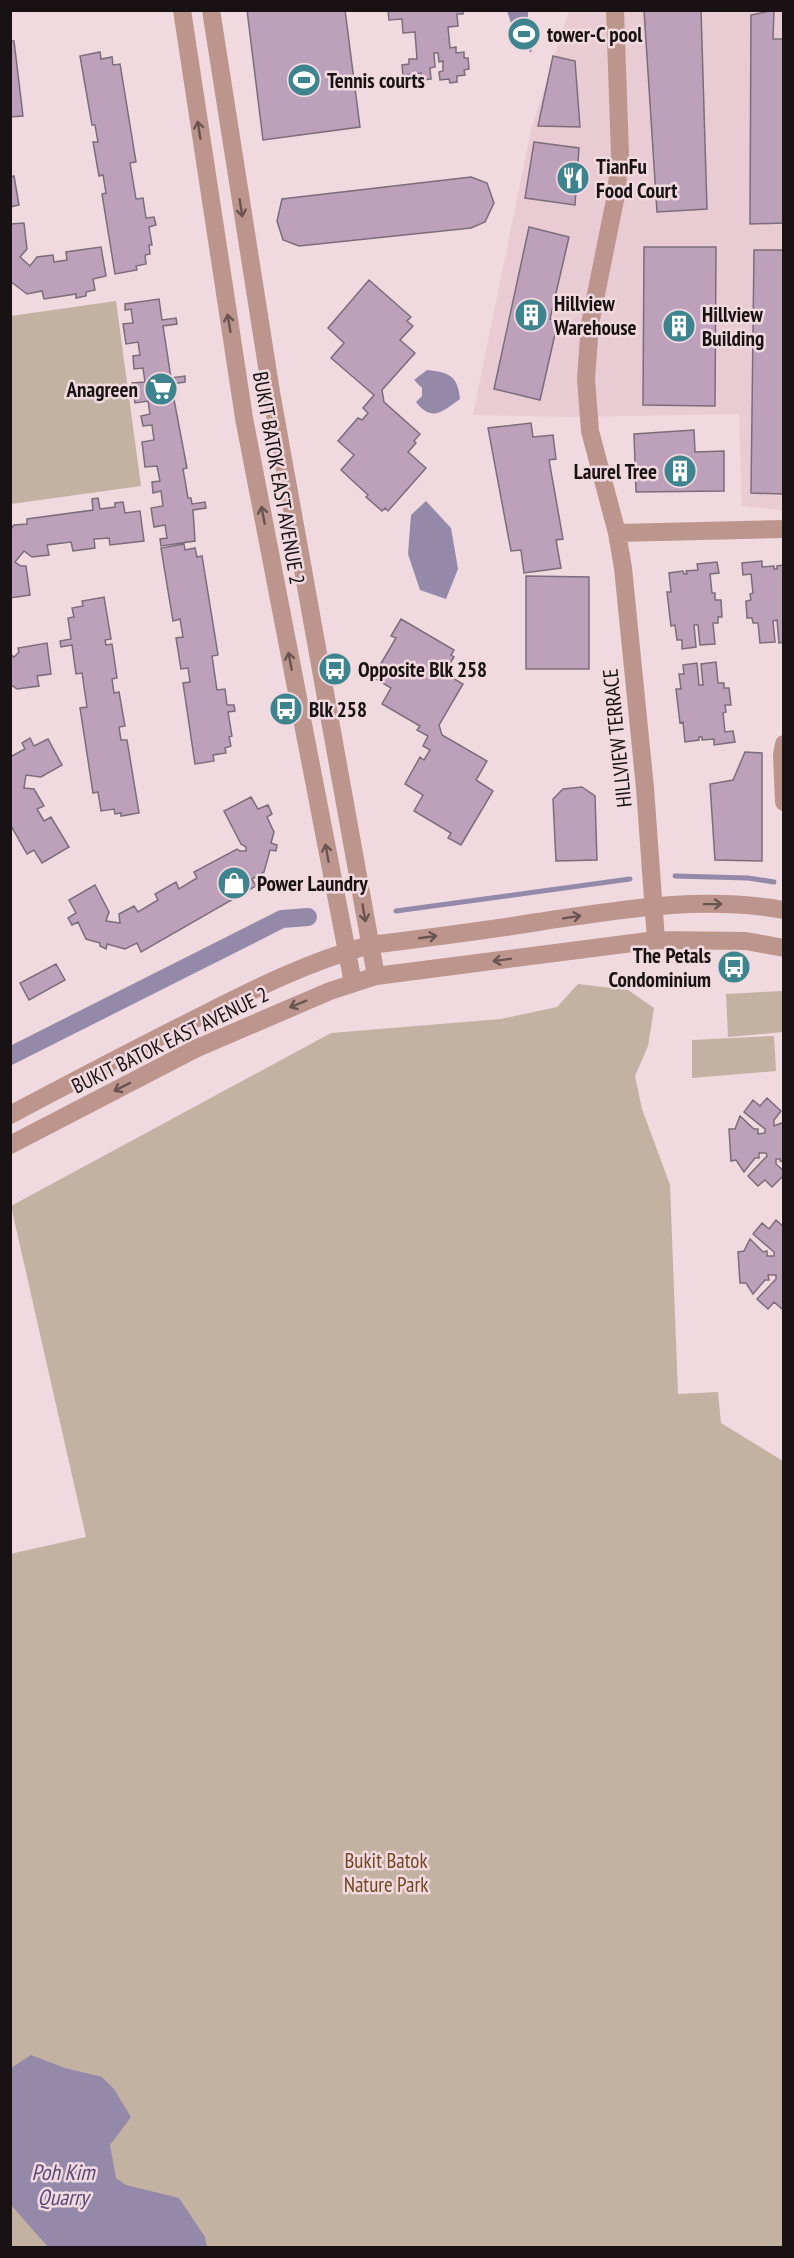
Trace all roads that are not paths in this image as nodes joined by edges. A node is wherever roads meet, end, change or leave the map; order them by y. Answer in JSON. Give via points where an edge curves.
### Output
{"nodes":[{"id":1,"x":182,"y":10,"type":"edge"},
{"id":2,"x":212,"y":10,"type":"edge"},
{"id":3,"x":615,"y":10,"type":"edge"},
{"id":4,"x":783,"y":529,"type":"edge"},
{"id":5,"x":617,"y":532,"type":"junction"},
{"id":6,"x":783,"y":744,"type":"edge"},
{"id":7,"x":783,"y":802,"type":"edge"},
{"id":8,"x":655,"y":905,"type":"junction"},
{"id":9,"x":783,"y":910,"type":"edge"},
{"id":10,"x":656,"y":940,"type":"junction"},
{"id":11,"x":370,"y":945,"type":"junction"},
{"id":12,"x":783,"y":948,"type":"edge"},
{"id":13,"x":346,"y":952,"type":"junction"},
{"id":14,"x":376,"y":976,"type":"junction"},
{"id":15,"x":353,"y":983,"type":"junction"},
{"id":16,"x":10,"y":1115,"type":"edge"},
{"id":17,"x":10,"y":1145,"type":"edge"}],
"edges":[{"from":13,"to":1,"type":"street","name":"BUKIT BATOK EAST AVENUE 2","one_way":true,"via":[[244,418]]},
{"from":2,"to":11,"type":"street","name":"BUKIT BATOK EAST AVENUE 2","one_way":true,"via":[[271,392]]},
{"from":3,"to":5,"type":"street","name":"HILLVIEW TERRACE","via":[[620,155],[616,195],[590,324],[586,379],[590,431]]},
{"from":4,"to":5,"type":"street"},
{"from":5,"to":8,"type":"street","name":"HILLVIEW TERRACE"},
{"from":6,"to":7,"type":"street"},
{"from":8,"to":9,"type":"street","name":"BUKIT BATOK EAST AVENUE 2","one_way":true,"via":[[758,905]]},
{"from":8,"to":10,"type":"street","name":"HILLVIEW TERRACE"},
{"from":11,"to":8,"type":"street","name":"BUKIT BATOK EAST AVENUE 2","one_way":true},
{"from":10,"to":12,"type":"street","name":"BUKIT BATOK EAST AVENUE 2","via":[[746,941]]},
{"from":10,"to":14,"type":"street","name":"BUKIT BATOK EAST AVENUE 2","one_way":true},
{"from":11,"to":13,"type":"street","name":"BUKIT BATOK EAST AVENUE 2"},
{"from":11,"to":14,"type":"street","name":"BUKIT BATOK EAST AVENUE 2"},
{"from":13,"to":15,"type":"street","name":"BUKIT BATOK EAST AVENUE 2"},
{"from":13,"to":16,"type":"street","name":"BUKIT BATOK EAST AVENUE 2","via":[[274,979]]},
{"from":14,"to":15,"type":"street","name":"BUKIT BATOK EAST AVENUE 2"},
{"from":15,"to":17,"type":"street","name":"BUKIT BATOK EAST AVENUE 2","one_way":true,"via":[[195,1049]]}]}
